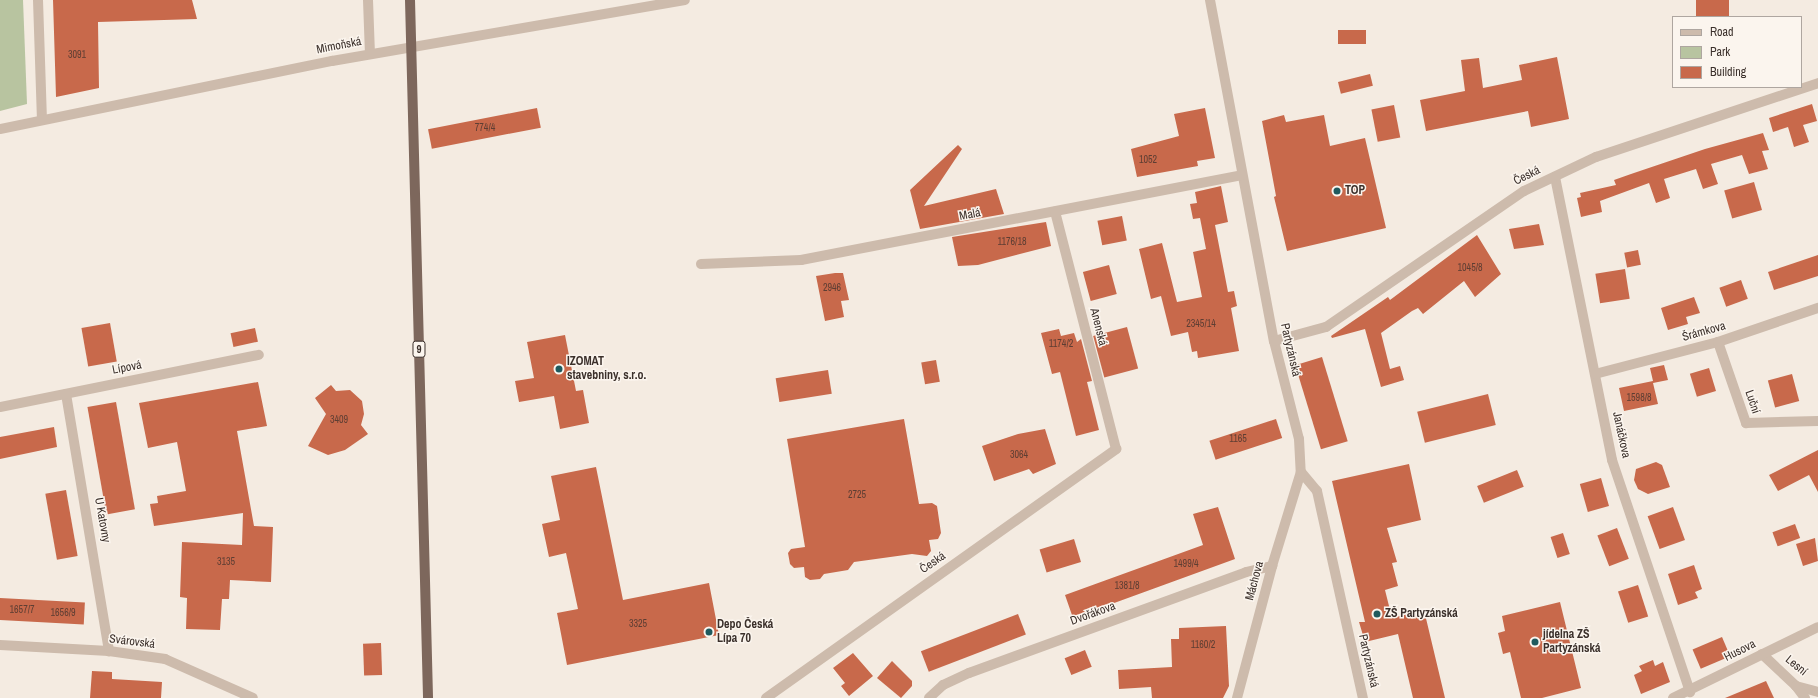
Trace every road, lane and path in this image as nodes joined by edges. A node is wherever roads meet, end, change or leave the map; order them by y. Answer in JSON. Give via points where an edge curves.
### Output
{"nodes":[{"id":1,"x":38,"y":0,"type":"edge"},
{"id":2,"x":368,"y":0,"type":"edge"},
{"id":3,"x":410,"y":0,"type":"edge"},
{"id":4,"x":685,"y":0,"type":"edge"},
{"id":5,"x":1210,"y":0,"type":"edge"},
{"id":6,"x":370,"y":54,"type":"junction"},
{"id":7,"x":1818,"y":83,"type":"edge"},
{"id":8,"x":42,"y":120,"type":"junction"},
{"id":9,"x":0,"y":129,"type":"edge"},
{"id":10,"x":1242,"y":174,"type":"junction"},
{"id":11,"x":1555,"y":177,"type":"junction"},
{"id":12,"x":1055,"y":212,"type":"junction"},
{"id":13,"x":701,"y":264,"type":"dead end"},
{"id":14,"x":1818,"y":308,"type":"edge"},
{"id":15,"x":1274,"y":341,"type":"junction"},
{"id":16,"x":1718,"y":342,"type":"junction"},
{"id":17,"x":259,"y":355,"type":"dead end"},
{"id":18,"x":1595,"y":374,"type":"junction"},
{"id":19,"x":66,"y":394,"type":"junction"},
{"id":20,"x":0,"y":407,"type":"edge"},
{"id":21,"x":1818,"y":421,"type":"edge"},
{"id":22,"x":1116,"y":449,"type":"joint"},
{"id":23,"x":1301,"y":472,"type":"junction"},
{"id":24,"x":1272,"y":566,"type":"junction"},
{"id":25,"x":1818,"y":627,"type":"edge"},
{"id":26,"x":0,"y":645,"type":"edge"},
{"id":27,"x":109,"y":651,"type":"junction"},
{"id":28,"x":1762,"y":654,"type":"junction"},
{"id":29,"x":1796,"y":686,"type":"junction"},
{"id":30,"x":1690,"y":692,"type":"junction"},
{"id":31,"x":1818,"y":692,"type":"edge"},
{"id":32,"x":253,"y":698,"type":"edge"},
{"id":33,"x":428,"y":698,"type":"edge"},
{"id":34,"x":766,"y":698,"type":"edge"},
{"id":35,"x":929,"y":698,"type":"edge"},
{"id":36,"x":1237,"y":698,"type":"edge"},
{"id":37,"x":1363,"y":698,"type":"edge"},
{"id":38,"x":1673,"y":698,"type":"edge"},
{"id":39,"x":1805,"y":698,"type":"edge"}],
"edges":[{"from":1,"to":8,"type":"street"},
{"from":2,"to":6,"type":"street"},
{"from":3,"to":33,"type":"main road","number":"9","bridge":true},
{"from":4,"to":6,"type":"street","name":"Mimoňská"},
{"from":5,"to":10,"type":"street","name":"Partyzánská"},
{"from":6,"to":8,"type":"street","name":"Mimoňská"},
{"from":7,"to":11,"type":"street","name":"Česká","via":[[1596,157]]},
{"from":8,"to":9,"type":"street","name":"Mimoňská"},
{"from":10,"to":12,"type":"street","name":"Malá"},
{"from":10,"to":15,"type":"street","name":"Partyzánská"},
{"from":11,"to":15,"type":"street","name":"Česká","via":[[1524,191],[1326,327]]},
{"from":11,"to":18,"type":"street","name":"Janáčkova"},
{"from":12,"to":13,"type":"street","name":"Malá","via":[[801,260]]},
{"from":12,"to":22,"type":"street","name":"Anenská"},
{"from":14,"to":16,"type":"street","name":"Šrámkova"},
{"from":15,"to":23,"type":"street","name":"Partyzánská","via":[[1299,439]]},
{"from":16,"to":18,"type":"street","name":"Šrámkova"},
{"from":16,"to":21,"type":"street","name":"Luční","via":[[1746,423]]},
{"from":17,"to":19,"type":"street","name":"Lípová"},
{"from":18,"to":30,"type":"street","name":"Janáčkova","via":[[1612,460]]},
{"from":19,"to":20,"type":"street","name":"Lípová"},
{"from":19,"to":27,"type":"street","name":"U Katovny"},
{"from":22,"to":34,"type":"street","name":"Česká"},
{"from":23,"to":24,"type":"street","name":"Máchova"},
{"from":23,"to":37,"type":"street","name":"Partyzánská","via":[[1317,491]]},
{"from":24,"to":35,"type":"street","name":"Dvořákova","via":[[1246,572],[969,673],[943,685]]},
{"from":24,"to":36,"type":"street","name":"Máchova"},
{"from":25,"to":28,"type":"street","name":"Husova"},
{"from":26,"to":27,"type":"street","name":"Svárovská"},
{"from":27,"to":32,"type":"street","name":"Svárovská","via":[[165,659]]},
{"from":28,"to":29,"type":"street","name":"Lesní"},
{"from":28,"to":30,"type":"street","name":"Husova"},
{"from":29,"to":31,"type":"street","name":"Lesní"},
{"from":29,"to":39,"type":"street"},
{"from":30,"to":38,"type":"street","name":"Husova"}]}
